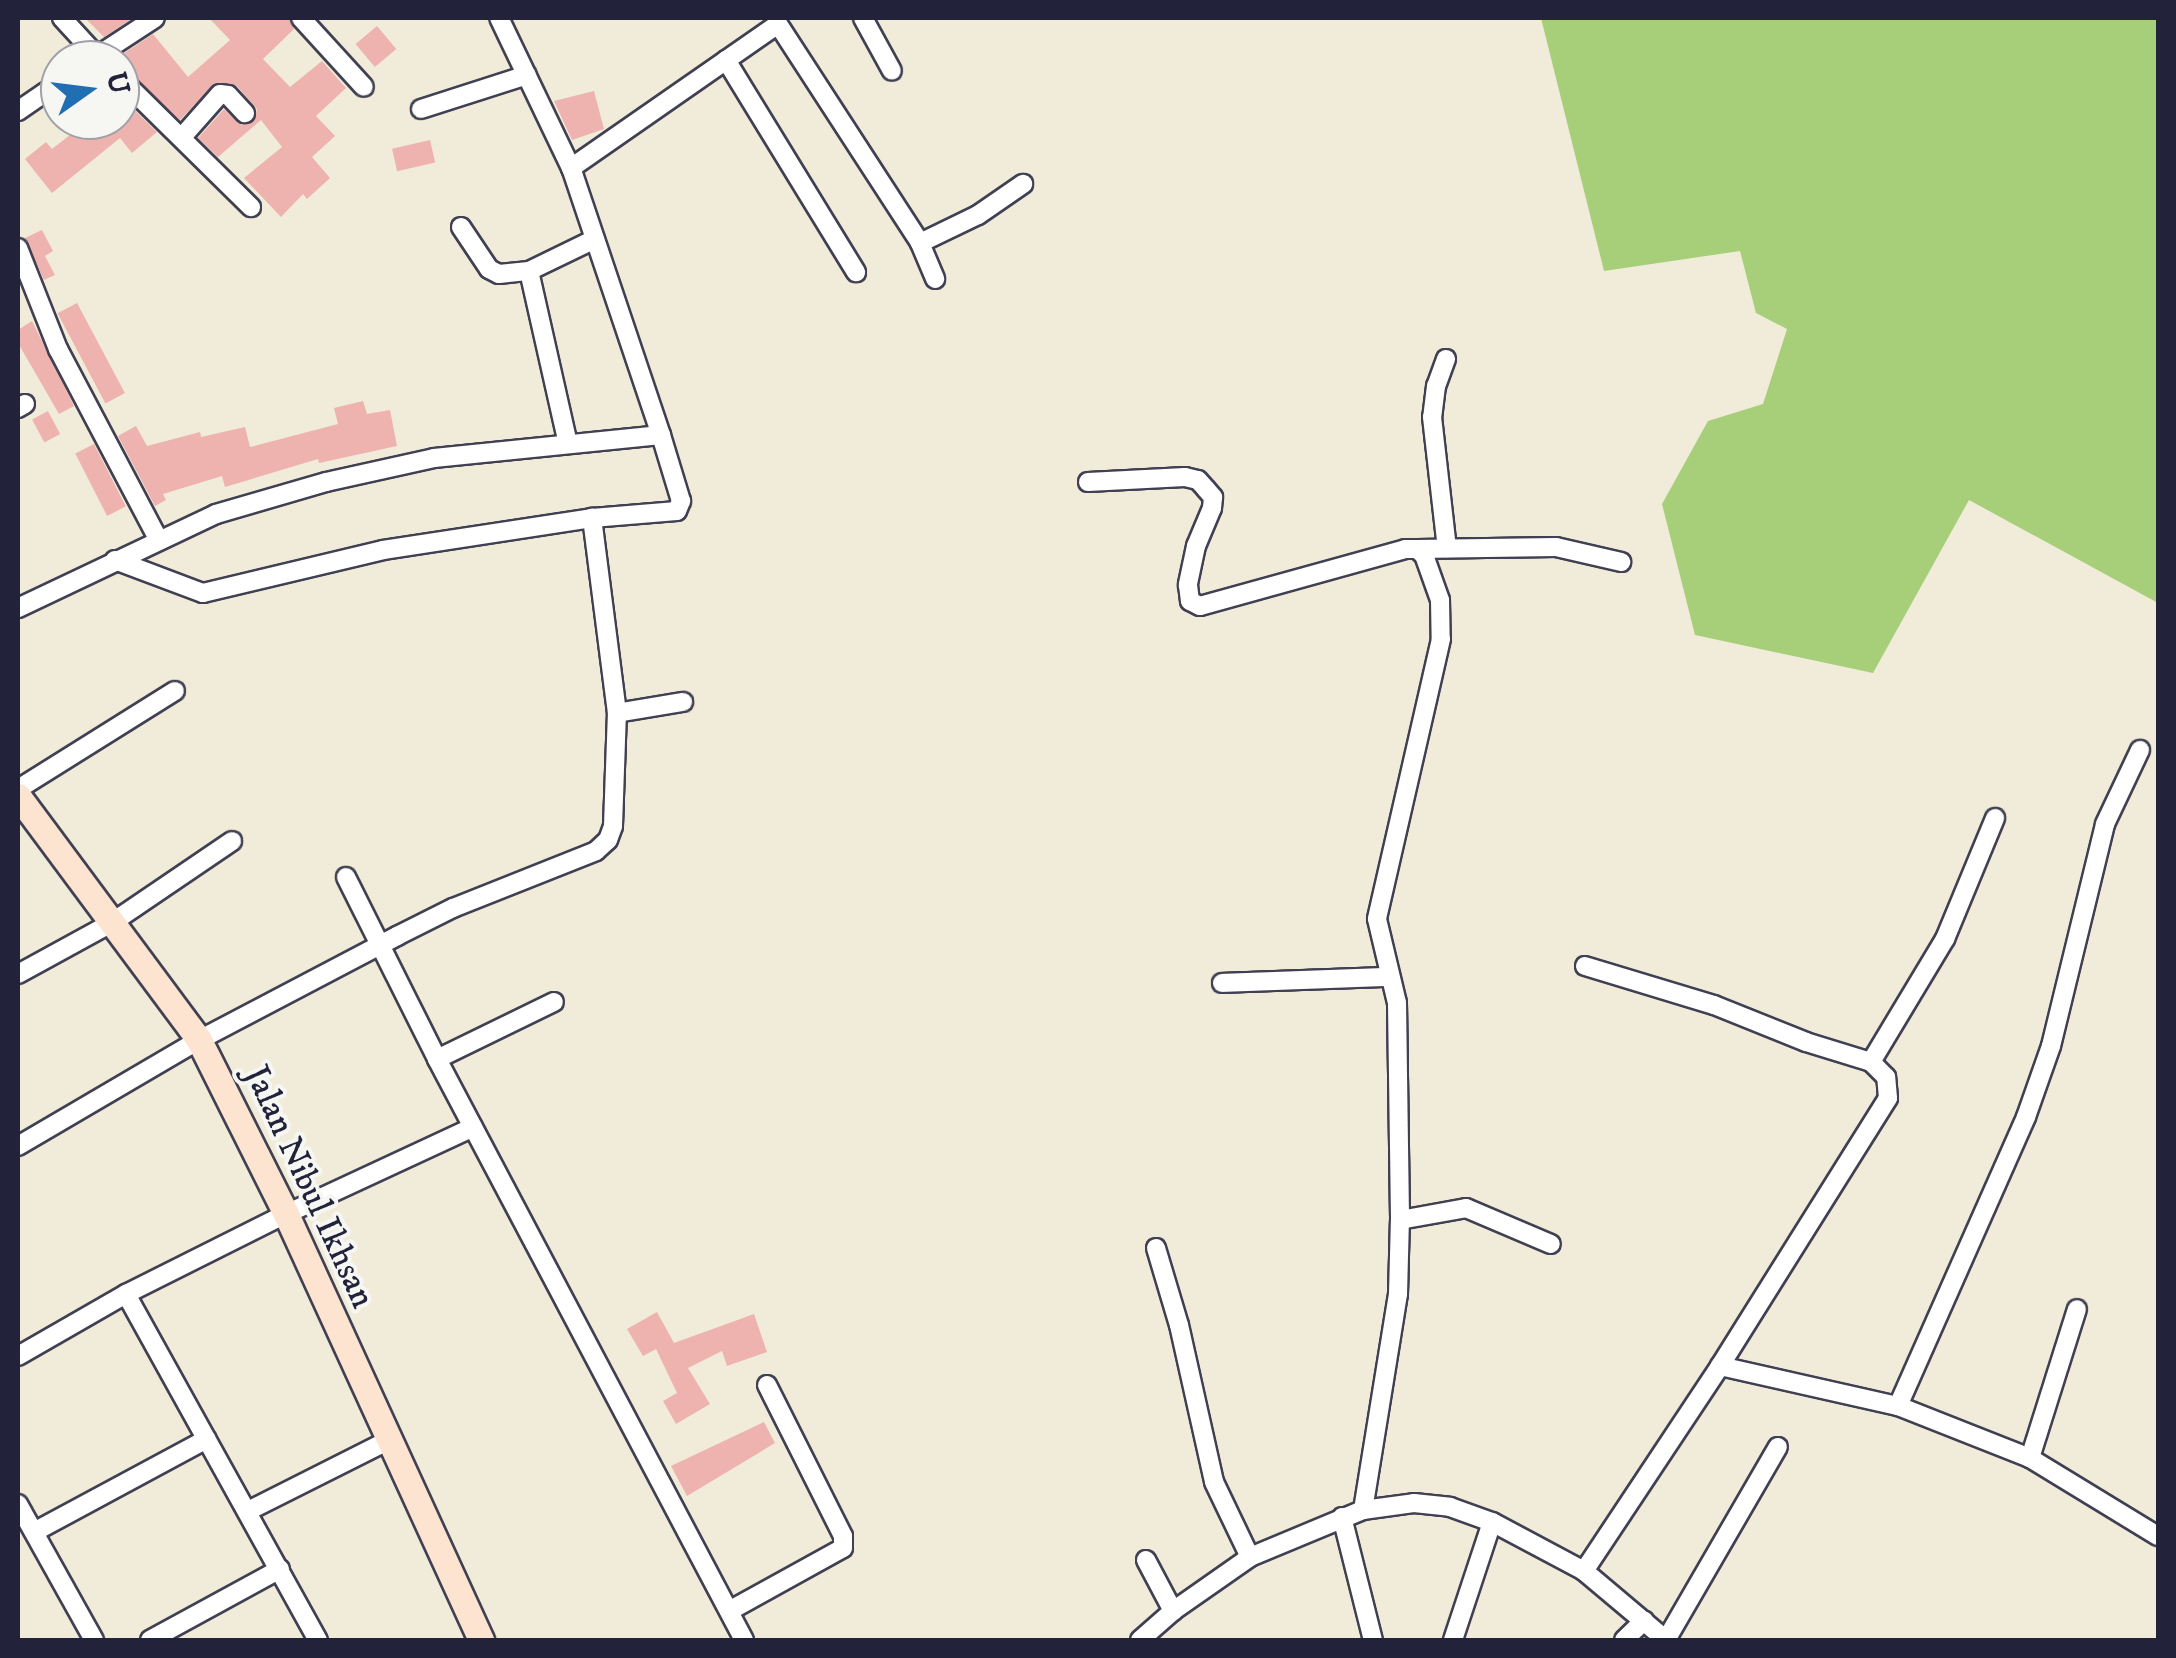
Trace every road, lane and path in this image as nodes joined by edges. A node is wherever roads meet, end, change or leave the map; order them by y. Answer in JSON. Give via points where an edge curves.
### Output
{"nodes":[{"id":1,"x":62,"y":18,"type":"edge"},
{"id":2,"x":155,"y":18,"type":"edge"},
{"id":3,"x":301,"y":18,"type":"edge"},
{"id":4,"x":500,"y":18,"type":"edge"},
{"id":5,"x":863,"y":18,"type":"edge"},
{"id":6,"x":779,"y":21,"type":"edge"},
{"id":7,"x":80,"y":40,"type":"edge"},
{"id":8,"x":123,"y":40,"type":"edge"},
{"id":9,"x":726,"y":60,"type":"junction"},
{"id":10,"x":892,"y":71,"type":"dead end"},
{"id":11,"x":526,"y":75,"type":"junction"},
{"id":12,"x":364,"y":87,"type":"dead end"},
{"id":13,"x":40,"y":96,"type":"edge"},
{"id":14,"x":140,"y":97,"type":"edge"},
{"id":15,"x":420,"y":109,"type":"dead end"},
{"id":16,"x":18,"y":111,"type":"edge"},
{"id":17,"x":245,"y":112,"type":"dead end"},
{"id":18,"x":182,"y":137,"type":"junction"},
{"id":19,"x":570,"y":168,"type":"junction"},
{"id":20,"x":1023,"y":184,"type":"dead end"},
{"id":21,"x":251,"y":207,"type":"dead end"},
{"id":22,"x":461,"y":227,"type":"dead end"},
{"id":23,"x":595,"y":240,"type":"junction"},
{"id":24,"x":920,"y":243,"type":"junction"},
{"id":25,"x":18,"y":248,"type":"edge"},
{"id":26,"x":529,"y":271,"type":"junction"},
{"id":27,"x":856,"y":272,"type":"dead end"},
{"id":28,"x":935,"y":279,"type":"dead end"},
{"id":29,"x":1446,"y":359,"type":"dead end"},
{"id":30,"x":660,"y":434,"type":"junction"},
{"id":31,"x":568,"y":444,"type":"junction"},
{"id":32,"x":1088,"y":482,"type":"dead end"},
{"id":33,"x":592,"y":518,"type":"junction"},
{"id":34,"x":158,"y":539,"type":"junction"},
{"id":35,"x":1448,"y":548,"type":"junction"},
{"id":36,"x":1417,"y":549,"type":"junction"},
{"id":37,"x":115,"y":560,"type":"junction"},
{"id":38,"x":1621,"y":562,"type":"dead end"},
{"id":39,"x":18,"y":608,"type":"edge"},
{"id":40,"x":175,"y":692,"type":"dead end"},
{"id":41,"x":683,"y":702,"type":"dead end"},
{"id":42,"x":617,"y":713,"type":"junction"},
{"id":43,"x":2140,"y":750,"type":"dead end"},
{"id":44,"x":18,"y":792,"type":"edge"},
{"id":45,"x":1995,"y":818,"type":"dead end"},
{"id":46,"x":232,"y":841,"type":"dead end"},
{"id":47,"x":346,"y":877,"type":"dead end"},
{"id":48,"x":113,"y":922,"type":"junction"},
{"id":49,"x":382,"y":945,"type":"junction"},
{"id":50,"x":1585,"y":966,"type":"dead end"},
{"id":51,"x":18,"y":974,"type":"edge"},
{"id":52,"x":1389,"y":977,"type":"junction"},
{"id":53,"x":1222,"y":983,"type":"dead end"},
{"id":54,"x":554,"y":1002,"type":"dead end"},
{"id":55,"x":199,"y":1040,"type":"junction"},
{"id":56,"x":436,"y":1059,"type":"junction"},
{"id":57,"x":1871,"y":1062,"type":"junction"},
{"id":58,"x":472,"y":1127,"type":"junction"},
{"id":59,"x":18,"y":1146,"type":"edge"},
{"id":60,"x":286,"y":1214,"type":"junction"},
{"id":61,"x":1400,"y":1220,"type":"junction"},
{"id":62,"x":1551,"y":1244,"type":"dead end"},
{"id":63,"x":1156,"y":1248,"type":"dead end"},
{"id":64,"x":126,"y":1294,"type":"junction"},
{"id":65,"x":2077,"y":1309,"type":"dead end"},
{"id":66,"x":18,"y":1356,"type":"edge"},
{"id":67,"x":1720,"y":1366,"type":"junction"},
{"id":68,"x":767,"y":1385,"type":"dead end"},
{"id":69,"x":1898,"y":1406,"type":"junction"},
{"id":70,"x":207,"y":1439,"type":"junction"},
{"id":71,"x":387,"y":1441,"type":"junction"},
{"id":72,"x":1778,"y":1447,"type":"dead end"},
{"id":73,"x":2030,"y":1458,"type":"junction"},
{"id":74,"x":18,"y":1504,"type":"edge"},
{"id":75,"x":1363,"y":1510,"type":"junction"},
{"id":76,"x":248,"y":1511,"type":"junction"},
{"id":77,"x":1342,"y":1517,"type":"junction"},
{"id":78,"x":1492,"y":1522,"type":"junction"},
{"id":79,"x":34,"y":1532,"type":"junction"},
{"id":80,"x":2158,"y":1536,"type":"edge"},
{"id":81,"x":1250,"y":1557,"type":"junction"},
{"id":82,"x":1146,"y":1560,"type":"dead end"},
{"id":83,"x":280,"y":1570,"type":"junction"},
{"id":84,"x":1584,"y":1571,"type":"junction"},
{"id":85,"x":1172,"y":1610,"type":"junction"},
{"id":86,"x":728,"y":1611,"type":"junction"},
{"id":87,"x":1644,"y":1621,"type":"junction"},
{"id":88,"x":94,"y":1640,"type":"edge"},
{"id":89,"x":150,"y":1640,"type":"edge"},
{"id":90,"x":318,"y":1640,"type":"edge"},
{"id":91,"x":481,"y":1640,"type":"edge"},
{"id":92,"x":744,"y":1640,"type":"edge"},
{"id":93,"x":1140,"y":1640,"type":"edge"},
{"id":94,"x":1373,"y":1640,"type":"edge"},
{"id":95,"x":1453,"y":1640,"type":"edge"},
{"id":96,"x":1624,"y":1640,"type":"edge"},
{"id":97,"x":1666,"y":1640,"type":"edge"}],
"edges":[{"from":1,"to":7,"type":"street"},
{"from":2,"to":8,"type":"street"},
{"from":3,"to":12,"type":"street"},
{"from":4,"to":11,"type":"street"},
{"from":5,"to":10,"type":"street"},
{"from":6,"to":9,"type":"street"},
{"from":6,"to":24,"type":"street"},
{"from":9,"to":19,"type":"street"},
{"from":9,"to":27,"type":"street"},
{"from":11,"to":15,"type":"street"},
{"from":11,"to":19,"type":"street"},
{"from":13,"to":16,"type":"street"},
{"from":14,"to":18,"type":"street"},
{"from":17,"to":18,"type":"street","via":[[220,94]]},
{"from":18,"to":21,"type":"street"},
{"from":19,"to":23,"type":"street"},
{"from":20,"to":24,"type":"street"},
{"from":22,"to":26,"type":"street","via":[[489,270]]},
{"from":23,"to":26,"type":"street"},
{"from":23,"to":30,"type":"street"},
{"from":24,"to":28,"type":"street"},
{"from":25,"to":34,"type":"street","via":[[58,349]]},
{"from":26,"to":31,"type":"street"},
{"from":29,"to":35,"type":"street","via":[[1432,417]]},
{"from":30,"to":31,"type":"street"},
{"from":30,"to":33,"type":"street","via":[[680,501],[677,511]]},
{"from":31,"to":34,"type":"street","via":[[434,458],[326,482],[216,514]]},
{"from":32,"to":36,"type":"street","via":[[1198,480],[1213,498],[1188,586],[1190,602],[1200,606],[1258,594],[1340,564]]},
{"from":33,"to":37,"type":"street","via":[[383,550],[203,592]]},
{"from":33,"to":42,"type":"street"},
{"from":34,"to":37,"type":"street"},
{"from":35,"to":36,"type":"street"},
{"from":35,"to":38,"type":"street","via":[[1556,548]]},
{"from":36,"to":52,"type":"street","via":[[1432,570],[1443,622],[1377,919]]},
{"from":37,"to":39,"type":"street"},
{"from":40,"to":44,"type":"street"},
{"from":41,"to":42,"type":"street"},
{"from":42,"to":49,"type":"street","via":[[608,840]]},
{"from":43,"to":69,"type":"street","via":[[2104,824],[2026,1117]]},
{"from":44,"to":48,"type":"street","name":"Jalan Nibul Ikhsan"},
{"from":45,"to":57,"type":"street","via":[[1944,939]]},
{"from":46,"to":48,"type":"street"},
{"from":47,"to":49,"type":"street"},
{"from":48,"to":51,"type":"street"},
{"from":48,"to":55,"type":"street","name":"Jalan Nibul Ikhsan"},
{"from":49,"to":55,"type":"street"},
{"from":49,"to":56,"type":"street"},
{"from":50,"to":57,"type":"street","via":[[1714,1004]]},
{"from":52,"to":53,"type":"street"},
{"from":52,"to":61,"type":"street","via":[[1398,1023]]},
{"from":54,"to":56,"type":"street"},
{"from":55,"to":59,"type":"street"},
{"from":55,"to":60,"type":"street","name":"Jalan Nibul Ikhsan"},
{"from":56,"to":58,"type":"street"},
{"from":57,"to":67,"type":"street","via":[[1886,1078],[1888,1098]]},
{"from":58,"to":60,"type":"street"},
{"from":58,"to":86,"type":"street"},
{"from":60,"to":64,"type":"street"},
{"from":60,"to":71,"type":"street","name":"Jalan Nibul Ikhsan"},
{"from":61,"to":62,"type":"street","via":[[1466,1208]]},
{"from":61,"to":75,"type":"street","via":[[1398,1294]]},
{"from":63,"to":81,"type":"street","via":[[1214,1482]]},
{"from":64,"to":66,"type":"street"},
{"from":64,"to":70,"type":"street"},
{"from":65,"to":73,"type":"street"},
{"from":67,"to":69,"type":"street"},
{"from":67,"to":84,"type":"street"},
{"from":68,"to":86,"type":"street","via":[[844,1548]]},
{"from":69,"to":73,"type":"street"},
{"from":70,"to":76,"type":"street"},
{"from":70,"to":79,"type":"street"},
{"from":71,"to":76,"type":"street"},
{"from":71,"to":91,"type":"street","name":"Jalan Nibul Ikhsan"},
{"from":72,"to":97,"type":"street"},
{"from":73,"to":80,"type":"street"},
{"from":74,"to":79,"type":"street"},
{"from":75,"to":77,"type":"street"},
{"from":75,"to":78,"type":"street","via":[[1414,1503]]},
{"from":76,"to":83,"type":"street"},
{"from":77,"to":81,"type":"street"},
{"from":77,"to":94,"type":"street"},
{"from":78,"to":84,"type":"street"},
{"from":78,"to":95,"type":"street"},
{"from":79,"to":88,"type":"street"},
{"from":81,"to":85,"type":"street"},
{"from":82,"to":85,"type":"street"},
{"from":83,"to":89,"type":"street"},
{"from":83,"to":90,"type":"street"},
{"from":84,"to":87,"type":"street"},
{"from":85,"to":93,"type":"street"},
{"from":86,"to":92,"type":"street"},
{"from":87,"to":96,"type":"street"},
{"from":87,"to":97,"type":"street"}]}
